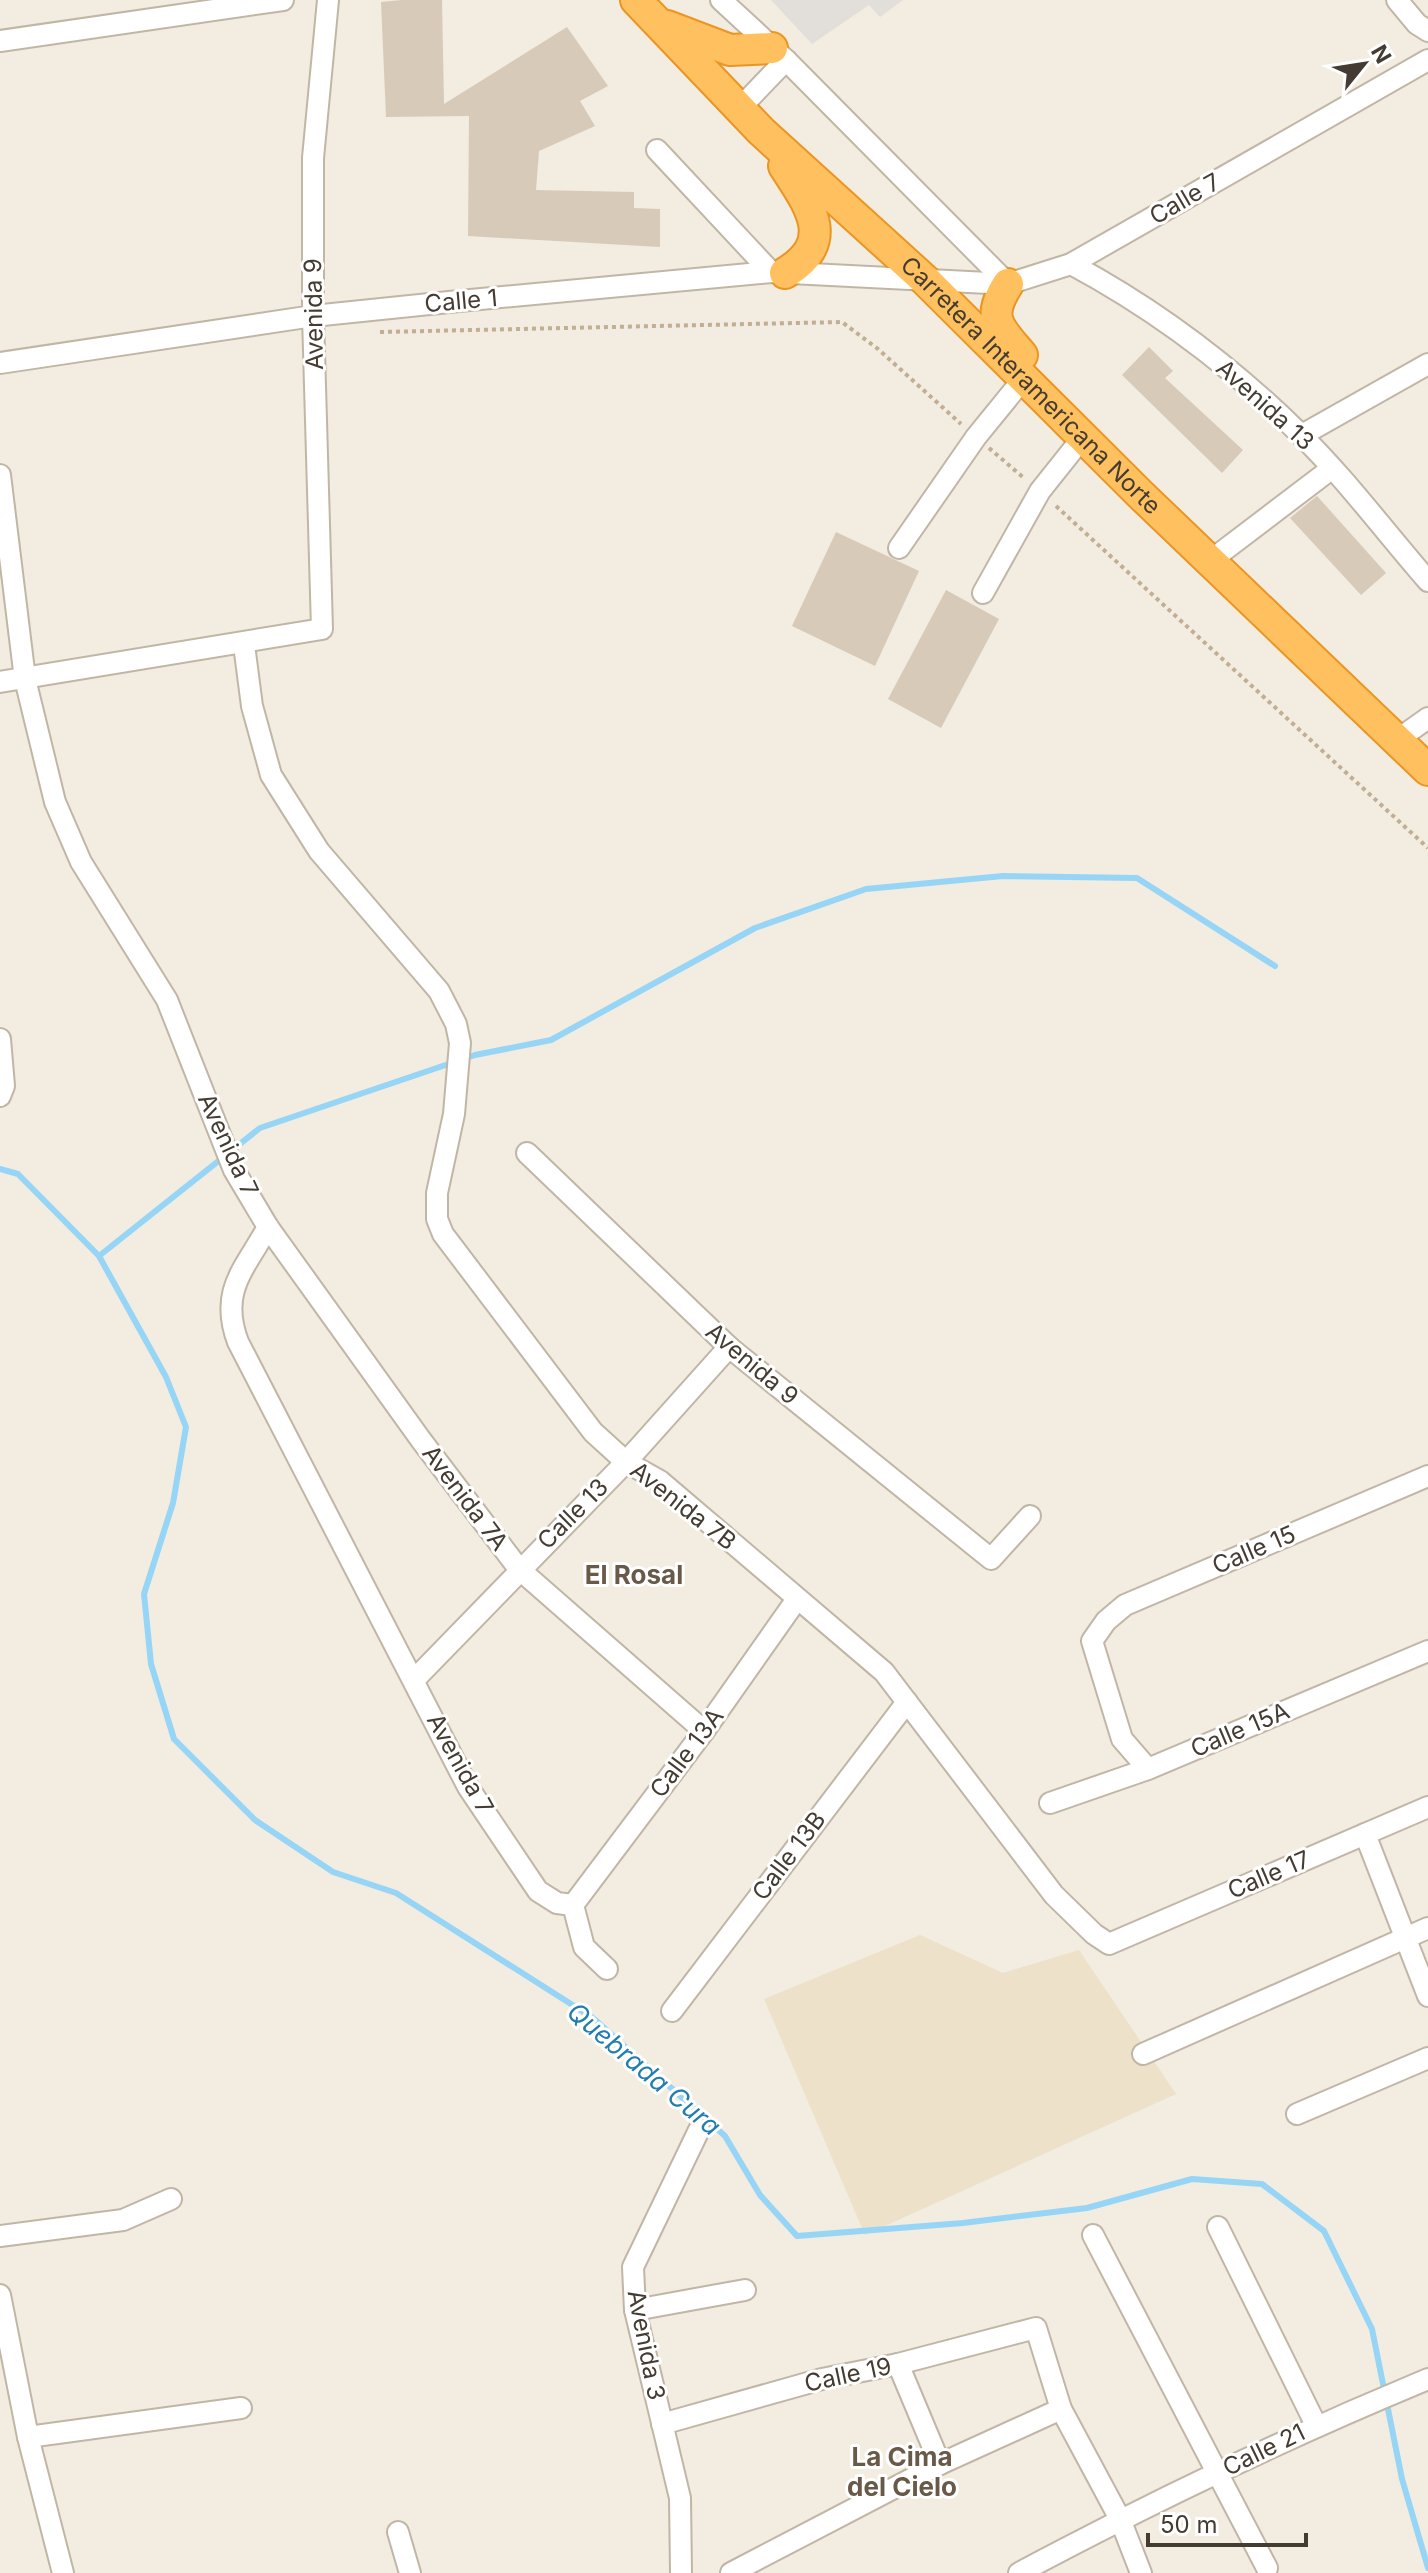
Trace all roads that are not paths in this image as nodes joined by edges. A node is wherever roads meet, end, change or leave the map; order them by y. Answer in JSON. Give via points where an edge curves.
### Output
{"nodes":[{"id":1,"x":283,"y":0,"type":"edge"},
{"id":2,"x":328,"y":0,"type":"edge"},
{"id":3,"x":721,"y":0,"type":"edge"},
{"id":4,"x":1397,"y":0,"type":"edge"},
{"id":5,"x":645,"y":9,"type":"edge"},
{"id":6,"x":1428,"y":31,"type":"edge"},
{"id":7,"x":0,"y":41,"type":"edge"},
{"id":8,"x":779,"y":54,"type":"junction"},
{"id":9,"x":1428,"y":60,"type":"edge"},
{"id":10,"x":739,"y":109,"type":"junction"},
{"id":11,"x":761,"y":131,"type":"junction"},
{"id":12,"x":657,"y":150,"type":"dead end"},
{"id":13,"x":1071,"y":264,"type":"junction"},
{"id":14,"x":778,"y":272,"type":"junction"},
{"id":15,"x":925,"y":280,"type":"junction"},
{"id":16,"x":1008,"y":284,"type":"junction"},
{"id":17,"x":313,"y":316,"type":"junction"},
{"id":18,"x":0,"y":363,"type":"edge"},
{"id":19,"x":1428,"y":364,"type":"edge"},
{"id":20,"x":1024,"y":378,"type":"junction"},
{"id":21,"x":1302,"y":435,"type":"junction"},
{"id":22,"x":1083,"y":437,"type":"junction"},
{"id":23,"x":1331,"y":469,"type":"junction"},
{"id":24,"x":0,"y":475,"type":"edge"},
{"id":25,"x":1124,"y":476,"type":"junction"},
{"id":26,"x":899,"y":548,"type":"dead end"},
{"id":27,"x":1210,"y":561,"type":"junction"},
{"id":28,"x":1428,"y":581,"type":"edge"},
{"id":29,"x":983,"y":593,"type":"dead end"},
{"id":30,"x":244,"y":645,"type":"junction"},
{"id":31,"x":25,"y":679,"type":"junction"},
{"id":32,"x":0,"y":682,"type":"edge"},
{"id":33,"x":1428,"y":718,"type":"edge"},
{"id":34,"x":1397,"y":740,"type":"junction"},
{"id":35,"x":1428,"y":770,"type":"edge"},
{"id":36,"x":0,"y":1039,"type":"edge"},
{"id":37,"x":0,"y":1096,"type":"edge"},
{"id":38,"x":527,"y":1153,"type":"dead end"},
{"id":39,"x":268,"y":1227,"type":"junction"},
{"id":40,"x":729,"y":1347,"type":"junction"},
{"id":41,"x":626,"y":1462,"type":"junction"},
{"id":42,"x":1428,"y":1476,"type":"edge"},
{"id":43,"x":1030,"y":1516,"type":"dead end"},
{"id":44,"x":519,"y":1569,"type":"junction"},
{"id":45,"x":797,"y":1599,"type":"junction"},
{"id":46,"x":1428,"y":1651,"type":"edge"},
{"id":47,"x":415,"y":1679,"type":"junction"},
{"id":48,"x":907,"y":1702,"type":"junction"},
{"id":49,"x":704,"y":1731,"type":"junction"},
{"id":50,"x":1148,"y":1769,"type":"junction"},
{"id":51,"x":1050,"y":1803,"type":"dead end"},
{"id":52,"x":1428,"y":1807,"type":"edge"},
{"id":53,"x":1365,"y":1834,"type":"junction"},
{"id":54,"x":573,"y":1905,"type":"junction"},
{"id":55,"x":1428,"y":1928,"type":"edge"},
{"id":56,"x":1404,"y":1937,"type":"junction"},
{"id":57,"x":1109,"y":1944,"type":"joint"},
{"id":58,"x":607,"y":1969,"type":"dead end"},
{"id":59,"x":1428,"y":1996,"type":"edge"},
{"id":60,"x":672,"y":2011,"type":"dead end"},
{"id":61,"x":1143,"y":2054,"type":"dead end"},
{"id":62,"x":1428,"y":2058,"type":"edge"},
{"id":63,"x":1297,"y":2114,"type":"dead end"},
{"id":64,"x":699,"y":2130,"type":"dead end"},
{"id":65,"x":171,"y":2199,"type":"dead end"},
{"id":66,"x":1218,"y":2227,"type":"dead end"},
{"id":67,"x":1093,"y":2235,"type":"dead end"},
{"id":68,"x":0,"y":2236,"type":"edge"},
{"id":69,"x":745,"y":2290,"type":"dead end"},
{"id":70,"x":0,"y":2295,"type":"edge"},
{"id":71,"x":635,"y":2310,"type":"junction"},
{"id":72,"x":898,"y":2364,"type":"junction"},
{"id":73,"x":1418,"y":2383,"type":"edge"},
{"id":74,"x":241,"y":2408,"type":"dead end"},
{"id":75,"x":1061,"y":2409,"type":"junction"},
{"id":76,"x":662,"y":2424,"type":"junction"},
{"id":77,"x":1316,"y":2425,"type":"junction"},
{"id":78,"x":28,"y":2437,"type":"junction"},
{"id":79,"x":940,"y":2464,"type":"junction"},
{"id":80,"x":1220,"y":2471,"type":"junction"},
{"id":81,"x":1120,"y":2519,"type":"junction"},
{"id":82,"x":398,"y":2532,"type":"dead end"},
{"id":83,"x":1267,"y":2568,"type":"dead end"},
{"id":84,"x":63,"y":2573,"type":"edge"},
{"id":85,"x":410,"y":2573,"type":"edge"},
{"id":86,"x":681,"y":2573,"type":"edge"},
{"id":87,"x":731,"y":2573,"type":"edge"},
{"id":88,"x":1019,"y":2573,"type":"edge"},
{"id":89,"x":1141,"y":2573,"type":"edge"}],
"edges":[{"from":1,"to":7,"type":"street"},
{"from":2,"to":17,"type":"street","name":"Avenida 9","via":[[313,158]]},
{"from":3,"to":8,"type":"street"},
{"from":4,"to":6,"type":"street"},
{"from":5,"to":8,"type":"highway","via":[[707,44]]},
{"from":5,"to":10,"type":"highway","name":"Carretera Interamericana Norte"},
{"from":8,"to":10,"type":"street"},
{"from":8,"to":16,"type":"street"},
{"from":9,"to":13,"type":"street","name":"Calle 7"},
{"from":10,"to":11,"type":"highway","name":"Carretera Interamericana Norte"},
{"from":11,"to":14,"type":"highway","via":[[817,227],[807,256]]},
{"from":11,"to":15,"type":"highway","name":"Carretera Interamericana Norte"},
{"from":12,"to":14,"type":"street"},
{"from":13,"to":16,"type":"street","name":"Calle 7"},
{"from":13,"to":21,"type":"street","name":"Avenida 13","via":[[1187,338]]},
{"from":14,"to":15,"type":"street","name":"Calle 1"},
{"from":14,"to":17,"type":"street","name":"Calle 1"},
{"from":15,"to":16,"type":"street","name":"Calle 7"},
{"from":15,"to":20,"type":"highway","name":"Carretera Interamericana Norte"},
{"from":16,"to":25,"type":"highway","via":[[995,307],[1005,336]]},
{"from":17,"to":18,"type":"street","name":"Calle 1"},
{"from":17,"to":30,"type":"street","name":"Avenida 9","via":[[322,629]]},
{"from":19,"to":21,"type":"street"},
{"from":20,"to":22,"type":"highway","name":"Carretera Interamericana Norte"},
{"from":20,"to":26,"type":"street"},
{"from":21,"to":23,"type":"street","name":"Avenida 13"},
{"from":22,"to":25,"type":"highway","name":"Carretera Interamericana Norte"},
{"from":22,"to":29,"type":"street","via":[[1040,491]]},
{"from":23,"to":27,"type":"street"},
{"from":23,"to":28,"type":"street","name":"Avenida 13"},
{"from":24,"to":31,"type":"street","name":"Avenida 7"},
{"from":25,"to":27,"type":"highway","name":"Carretera Interamericana Norte"},
{"from":27,"to":34,"type":"highway","name":"Carretera Interamericana Norte"},
{"from":30,"to":31,"type":"street"},
{"from":30,"to":41,"type":"street","name":"Avenida 7B","via":[[252,706],[271,775],[319,851],[439,991],[456,1024],[460,1043],[454,1114],[437,1193],[443,1234],[593,1432]]},
{"from":31,"to":32,"type":"street"},
{"from":31,"to":39,"type":"street","name":"Avenida 7","via":[[55,802],[81,862],[167,1000],[217,1132]]},
{"from":33,"to":34,"type":"street"},
{"from":34,"to":35,"type":"highway","name":"Carretera Interamericana Norte"},
{"from":36,"to":37,"type":"street"},
{"from":38,"to":40,"type":"street","name":"Avenida 9"},
{"from":39,"to":44,"type":"street","name":"Avenida 7A"},
{"from":39,"to":47,"type":"street","name":"Avenida 7","via":[[232,1293],[229,1317]]},
{"from":40,"to":41,"type":"street","name":"Calle 13"},
{"from":40,"to":43,"type":"street","name":"Avenida 9","via":[[991,1559]]},
{"from":41,"to":44,"type":"street","name":"Calle 13"},
{"from":41,"to":45,"type":"street","name":"Avenida 7B","via":[[660,1481]]},
{"from":42,"to":50,"type":"street","name":"Calle 15","via":[[1125,1605],[1106,1621],[1092,1641],[1122,1739]]},
{"from":44,"to":47,"type":"street","name":"Calle 13"},
{"from":44,"to":49,"type":"street","name":"Avenida 7A"},
{"from":45,"to":48,"type":"street","name":"Avenida 7B","via":[[884,1672]]},
{"from":45,"to":49,"type":"street","name":"Calle 13A"},
{"from":46,"to":50,"type":"street","name":"Calle 15A"},
{"from":47,"to":54,"type":"street","name":"Avenida 7","via":[[468,1787],[538,1891],[557,1903]]},
{"from":48,"to":57,"type":"street","name":"Avenida 7B","via":[[1054,1895]]},
{"from":48,"to":60,"type":"street","name":"Calle 13B"},
{"from":49,"to":54,"type":"street","name":"Calle 13A"},
{"from":50,"to":51,"type":"street","name":"Calle 15A"},
{"from":52,"to":53,"type":"street","name":"Calle 17"},
{"from":53,"to":56,"type":"street"},
{"from":53,"to":57,"type":"street","name":"Calle 17"},
{"from":54,"to":58,"type":"street","via":[[584,1947]]},
{"from":55,"to":56,"type":"street"},
{"from":56,"to":59,"type":"street"},
{"from":56,"to":61,"type":"street"},
{"from":62,"to":63,"type":"street"},
{"from":64,"to":71,"type":"street","name":"Avenida 3","via":[[633,2267]]},
{"from":65,"to":68,"type":"street","via":[[123,2220]]},
{"from":66,"to":77,"type":"street"},
{"from":67,"to":80,"type":"street"},
{"from":69,"to":71,"type":"street"},
{"from":70,"to":78,"type":"street"},
{"from":71,"to":76,"type":"street","name":"Avenida 3"},
{"from":72,"to":75,"type":"street","name":"Calle 19","via":[[1036,2328]]},
{"from":72,"to":76,"type":"street","name":"Calle 19","via":[[822,2379]]},
{"from":72,"to":79,"type":"street"},
{"from":73,"to":77,"type":"street","name":"Calle 21"},
{"from":74,"to":78,"type":"street"},
{"from":75,"to":79,"type":"street"},
{"from":75,"to":81,"type":"street"},
{"from":76,"to":86,"type":"street","name":"Avenida 3","via":[[680,2498]]},
{"from":77,"to":80,"type":"street","name":"Calle 21"},
{"from":78,"to":84,"type":"street"},
{"from":79,"to":87,"type":"street"},
{"from":80,"to":81,"type":"street","name":"Calle 21"},
{"from":80,"to":83,"type":"street"},
{"from":81,"to":88,"type":"street","name":"Calle 21"},
{"from":81,"to":89,"type":"street"},
{"from":82,"to":85,"type":"street"}]}
